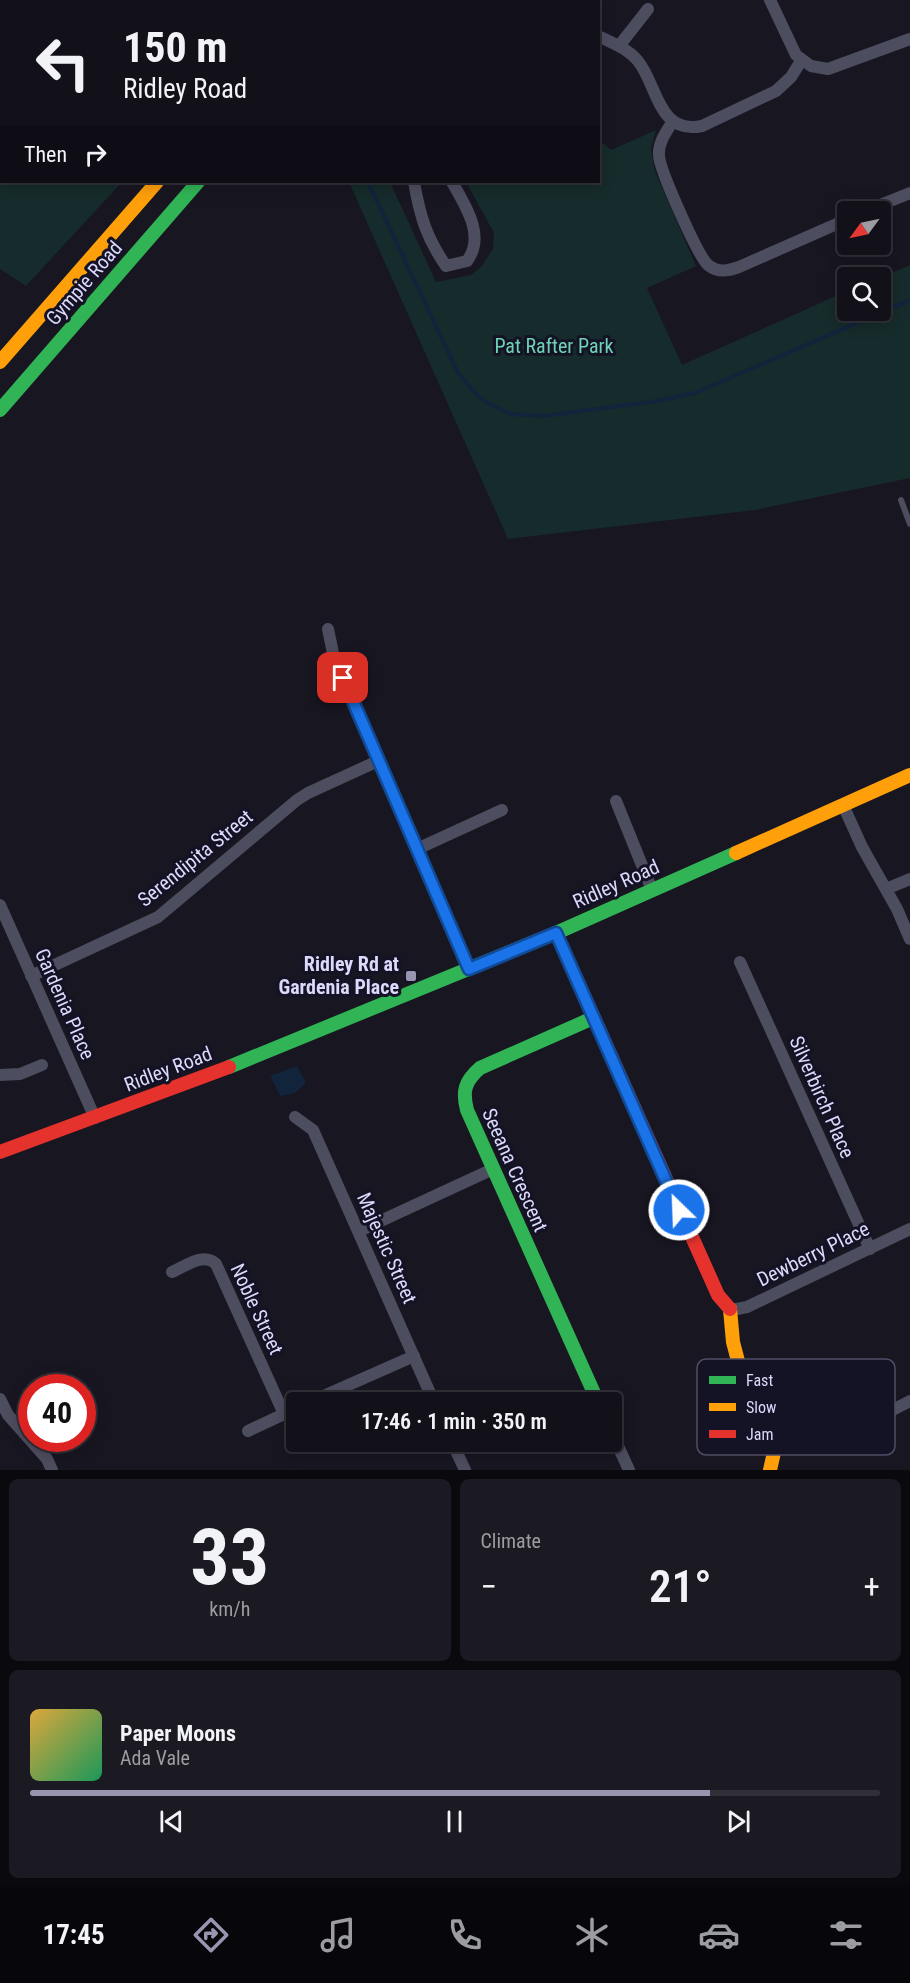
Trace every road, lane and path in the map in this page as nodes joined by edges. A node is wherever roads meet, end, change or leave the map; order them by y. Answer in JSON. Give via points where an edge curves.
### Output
{"nodes":[{"id":1,"x":770,"y":0,"type":"edge"},
{"id":2,"x":648,"y":9,"type":"dead end"},
{"id":3,"x":600,"y":37,"type":"edge"},
{"id":4,"x":910,"y":39,"type":"edge"},
{"id":5,"x":619,"y":46,"type":"junction"},
{"id":6,"x":801,"y":61,"type":"junction"},
{"id":7,"x":673,"y":121,"type":"junction"},
{"id":8,"x":156,"y":183,"type":"edge"},
{"id":9,"x":197,"y":183,"type":"edge"},
{"id":10,"x":414,"y":183,"type":"edge"},
{"id":11,"x":452,"y":183,"type":"edge"},
{"id":12,"x":910,"y":193,"type":"edge"},
{"id":13,"x":890,"y":201,"type":"edge"},
{"id":14,"x":837,"y":224,"type":"edge"},
{"id":15,"x":0,"y":362,"type":"edge"},
{"id":16,"x":0,"y":410,"type":"edge"},
{"id":17,"x":901,"y":500,"type":"dead end"},
{"id":18,"x":910,"y":524,"type":"edge"},
{"id":19,"x":328,"y":629,"type":"dead end"},
{"id":20,"x":378,"y":761,"type":"junction"},
{"id":21,"x":910,"y":775,"type":"edge"},
{"id":22,"x":616,"y":801,"type":"dead end"},
{"id":23,"x":843,"y":805,"type":"junction"},
{"id":24,"x":502,"y":810,"type":"dead end"},
{"id":25,"x":417,"y":849,"type":"junction"},
{"id":26,"x":910,"y":879,"type":"edge"},
{"id":27,"x":652,"y":890,"type":"junction"},
{"id":28,"x":886,"y":890,"type":"junction"},
{"id":29,"x":0,"y":905,"type":"edge"},
{"id":30,"x":556,"y":933,"type":"junction"},
{"id":31,"x":910,"y":939,"type":"edge"},
{"id":32,"x":740,"y":962,"type":"dead end"},
{"id":33,"x":469,"y":969,"type":"junction"},
{"id":34,"x":31,"y":976,"type":"junction"},
{"id":35,"x":593,"y":1018,"type":"junction"},
{"id":36,"x":42,"y":1065,"type":"dead end"},
{"id":37,"x":0,"y":1075,"type":"edge"},
{"id":38,"x":295,"y":1117,"type":"dead end"},
{"id":39,"x":94,"y":1118,"type":"junction"},
{"id":40,"x":0,"y":1152,"type":"edge"},
{"id":41,"x":493,"y":1169,"type":"junction"},
{"id":42,"x":910,"y":1229,"type":"edge"},
{"id":43,"x":358,"y":1231,"type":"junction"},
{"id":44,"x":870,"y":1249,"type":"junction"},
{"id":45,"x":172,"y":1272,"type":"dead end"},
{"id":46,"x":732,"y":1310,"type":"junction"},
{"id":47,"x":414,"y":1356,"type":"junction"},
{"id":48,"x":738,"y":1359,"type":"edge"},
{"id":49,"x":333,"y":1392,"type":"edge"},
{"id":50,"x":430,"y":1392,"type":"edge"},
{"id":51,"x":593,"y":1392,"type":"edge"},
{"id":52,"x":0,"y":1399,"type":"edge"},
{"id":53,"x":910,"y":1401,"type":"edge"},
{"id":54,"x":895,"y":1409,"type":"edge"},
{"id":55,"x":284,"y":1414,"type":"joint"},
{"id":56,"x":248,"y":1431,"type":"dead end"},
{"id":57,"x":457,"y":1452,"type":"edge"},
{"id":58,"x":621,"y":1452,"type":"edge"},
{"id":59,"x":774,"y":1455,"type":"edge"},
{"id":60,"x":52,"y":1470,"type":"edge"},
{"id":61,"x":465,"y":1470,"type":"edge"},
{"id":62,"x":629,"y":1470,"type":"edge"},
{"id":63,"x":770,"y":1470,"type":"edge"}],
"edges":[{"from":1,"to":6,"type":"street"},
{"from":2,"to":5,"type":"street"},
{"from":3,"to":5,"type":"street"},
{"from":4,"to":6,"type":"street","via":[[828,69]]},
{"from":5,"to":7,"type":"street","via":[[640,63],[664,112]]},
{"from":6,"to":7,"type":"street","via":[[784,85],[767,96],[702,126],[690,128]]},
{"from":7,"to":14,"type":"street","via":[[660,144],[660,162],[696,246],[714,269],[739,267]]},
{"from":8,"to":15,"type":"main road","name":"Gympie Road"},
{"from":9,"to":16,"type":"main road","name":"Gympie Road"},
{"from":10,"to":11,"type":"street","via":[[430,243],[446,266],[467,261],[474,246],[475,230]]},
{"from":12,"to":13,"type":"street"},
{"from":17,"to":18,"type":"lane"},
{"from":19,"to":20,"type":"street","via":[[334,658]]},
{"from":20,"to":25,"type":"street"},
{"from":20,"to":34,"type":"street","name":"Serendipita Street","via":[[297,800],[158,917]]},
{"from":21,"to":23,"type":"main road","name":"Ridley Road"},
{"from":22,"to":27,"type":"street"},
{"from":23,"to":27,"type":"main road","name":"Ridley Road"},
{"from":23,"to":28,"type":"street"},
{"from":24,"to":25,"type":"street"},
{"from":25,"to":33,"type":"street"},
{"from":26,"to":28,"type":"street"},
{"from":27,"to":30,"type":"main road","name":"Ridley Road"},
{"from":28,"to":31,"type":"street"},
{"from":29,"to":34,"type":"street","name":"Gardenia Place"},
{"from":30,"to":33,"type":"main road","name":"Ridley Road"},
{"from":30,"to":35,"type":"main road"},
{"from":32,"to":44,"type":"street","name":"Silverbirch Place"},
{"from":33,"to":39,"type":"main road","name":"Ridley Road","via":[[256,1057]]},
{"from":34,"to":39,"type":"street","name":"Gardenia Place"},
{"from":35,"to":41,"type":"main road","name":"Seeana Crescent","via":[[480,1068],[467,1080],[462,1093]]},
{"from":35,"to":46,"type":"main road","via":[[718,1295]]},
{"from":36,"to":37,"type":"street","via":[[20,1074]]},
{"from":38,"to":43,"type":"street","name":"Majestic Street","via":[[313,1130]]},
{"from":39,"to":40,"type":"main road","name":"Ridley Road"},
{"from":41,"to":43,"type":"street"},
{"from":41,"to":51,"type":"main road","name":"Seeana Crescent"},
{"from":42,"to":44,"type":"street","name":"Dewberry Place"},
{"from":43,"to":47,"type":"street","name":"Majestic Street"},
{"from":44,"to":46,"type":"street","name":"Dewberry Place","via":[[747,1308]]},
{"from":45,"to":55,"type":"street","name":"Noble Street","via":[[204,1258],[216,1264]]},
{"from":46,"to":48,"type":"main road","via":[[730,1332]]},
{"from":47,"to":49,"type":"street"},
{"from":47,"to":50,"type":"street","name":"Majestic Street"},
{"from":52,"to":60,"type":"street"},
{"from":53,"to":54,"type":"street"},
{"from":55,"to":56,"type":"street"},
{"from":57,"to":61,"type":"street"},
{"from":58,"to":62,"type":"street"},
{"from":59,"to":63,"type":"main road"}]}
